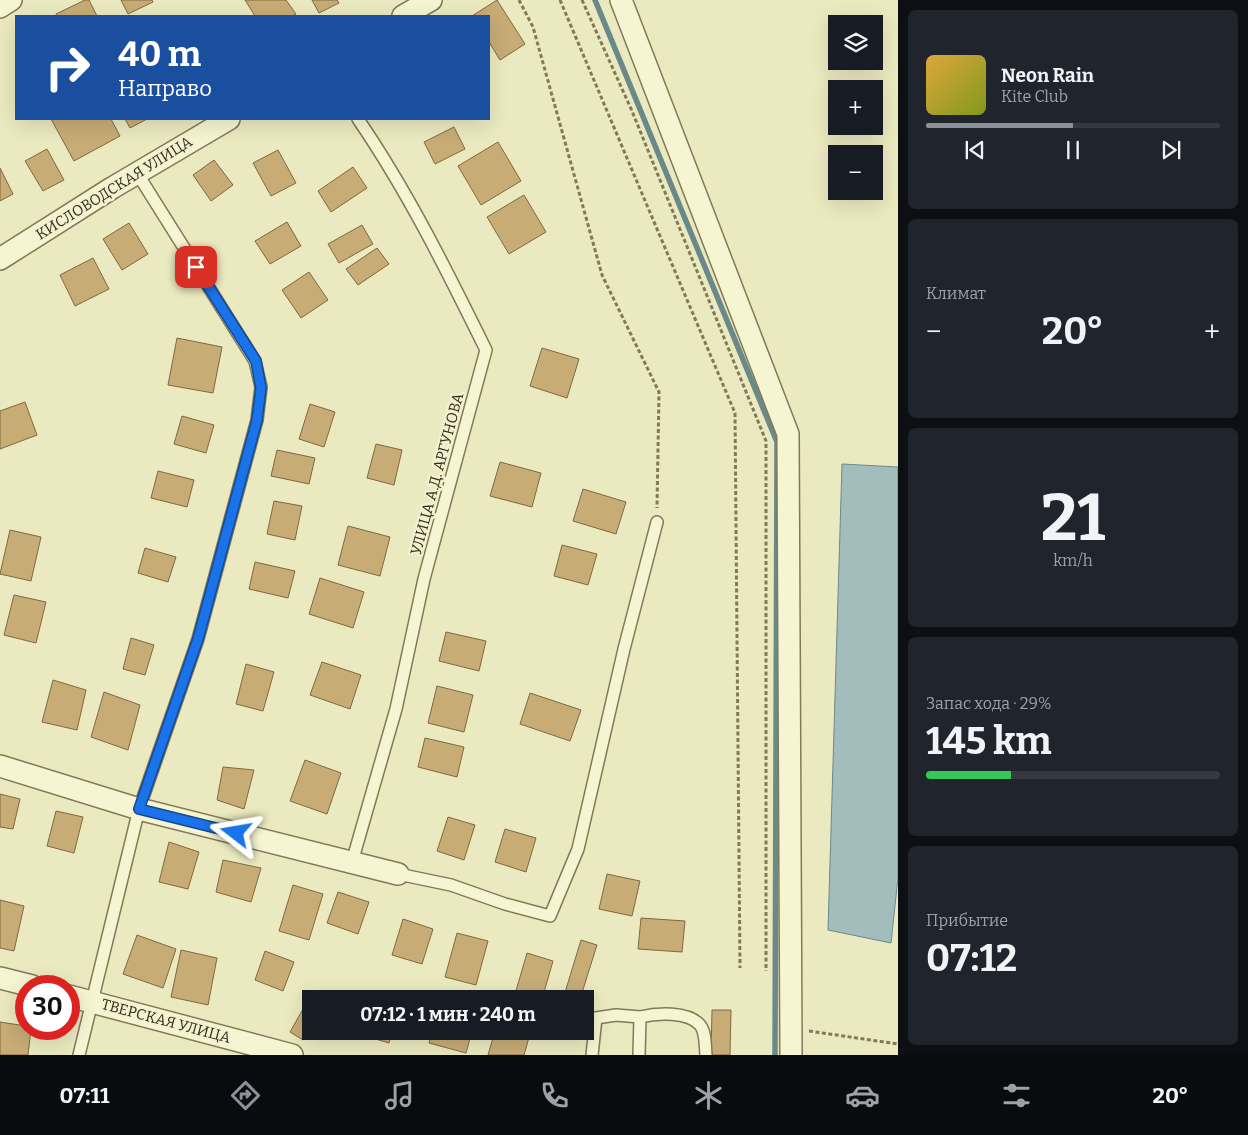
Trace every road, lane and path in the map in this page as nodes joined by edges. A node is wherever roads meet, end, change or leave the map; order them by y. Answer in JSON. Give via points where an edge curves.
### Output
{"nodes":[{"id":1,"x":11,"y":0,"type":"edge"},
{"id":2,"x":431,"y":0,"type":"edge"},
{"id":3,"x":520,"y":0,"type":"edge"},
{"id":4,"x":560,"y":0,"type":"edge"},
{"id":5,"x":582,"y":0,"type":"edge"},
{"id":6,"x":621,"y":0,"type":"edge"},
{"id":7,"x":0,"y":7,"type":"edge"},
{"id":8,"x":405,"y":15,"type":"edge"},
{"id":9,"x":227,"y":120,"type":"edge"},
{"id":10,"x":359,"y":120,"type":"edge"},
{"id":11,"x":137,"y":173,"type":"junction"},
{"id":12,"x":0,"y":259,"type":"edge"},
{"id":13,"x":657,"y":522,"type":"joint"},
{"id":14,"x":0,"y":766,"type":"edge"},
{"id":15,"x":139,"y":809,"type":"junction"},
{"id":16,"x":352,"y":862,"type":"junction"},
{"id":17,"x":398,"y":874,"type":"joint"},
{"id":18,"x":740,"y":968,"type":"dead end"},
{"id":19,"x":766,"y":971,"type":"dead end"},
{"id":20,"x":0,"y":978,"type":"edge"},
{"id":21,"x":15,"y":982,"type":"edge"},
{"id":22,"x":80,"y":999,"type":"edge"},
{"id":23,"x":92,"y":1002,"type":"junction"},
{"id":24,"x":640,"y":1017,"type":"junction"},
{"id":25,"x":791,"y":1028,"type":"junction"},
{"id":26,"x":898,"y":1044,"type":"edge"},
{"id":27,"x":78,"y":1055,"type":"edge"},
{"id":28,"x":292,"y":1055,"type":"edge"},
{"id":29,"x":592,"y":1055,"type":"edge"},
{"id":30,"x":640,"y":1055,"type":"edge"},
{"id":31,"x":706,"y":1055,"type":"edge"},
{"id":32,"x":791,"y":1055,"type":"edge"}],
"edges":[{"from":1,"to":7,"type":"street"},
{"from":2,"to":8,"type":"street"},
{"from":3,"to":13,"type":"path","via":[[532,27],[602,275],[660,392]]},
{"from":4,"to":18,"type":"path","via":[[734,414]]},
{"from":5,"to":19,"type":"path","via":[[632,111],[766,441]]},
{"from":6,"to":25,"type":"street","via":[[788,434]]},
{"from":9,"to":11,"type":"street","name":"КИСЛОВОДСКАЯ УЛИЦА"},
{"from":10,"to":16,"type":"lane","name":"УЛИЦА А.Д. АРГУНОВА","via":[[425,228],[486,350],[424,579],[396,709]]},
{"from":11,"to":12,"type":"street","name":"КИСЛОВОДСКАЯ УЛИЦА"},
{"from":11,"to":15,"type":"lane","via":[[256,361],[261,388],[257,420],[198,639]]},
{"from":13,"to":17,"type":"lane","via":[[578,849],[550,916],[450,885]]},
{"from":14,"to":15,"type":"street"},
{"from":15,"to":16,"type":"street"},
{"from":15,"to":23,"type":"lane"},
{"from":16,"to":17,"type":"street"},
{"from":20,"to":21,"type":"street"},
{"from":22,"to":23,"type":"street","name":"ТВЕРСКАЯ УЛИЦА"},
{"from":23,"to":27,"type":"lane"},
{"from":23,"to":28,"type":"street","name":"ТВЕРСКАЯ УЛИЦА"},
{"from":24,"to":29,"type":"lane","via":[[616,1015],[596,1018]]},
{"from":24,"to":30,"type":"lane"},
{"from":24,"to":31,"type":"lane","via":[[655,1014],[690,1017],[701,1026]]},
{"from":25,"to":26,"type":"path"},
{"from":25,"to":32,"type":"street"}]}
